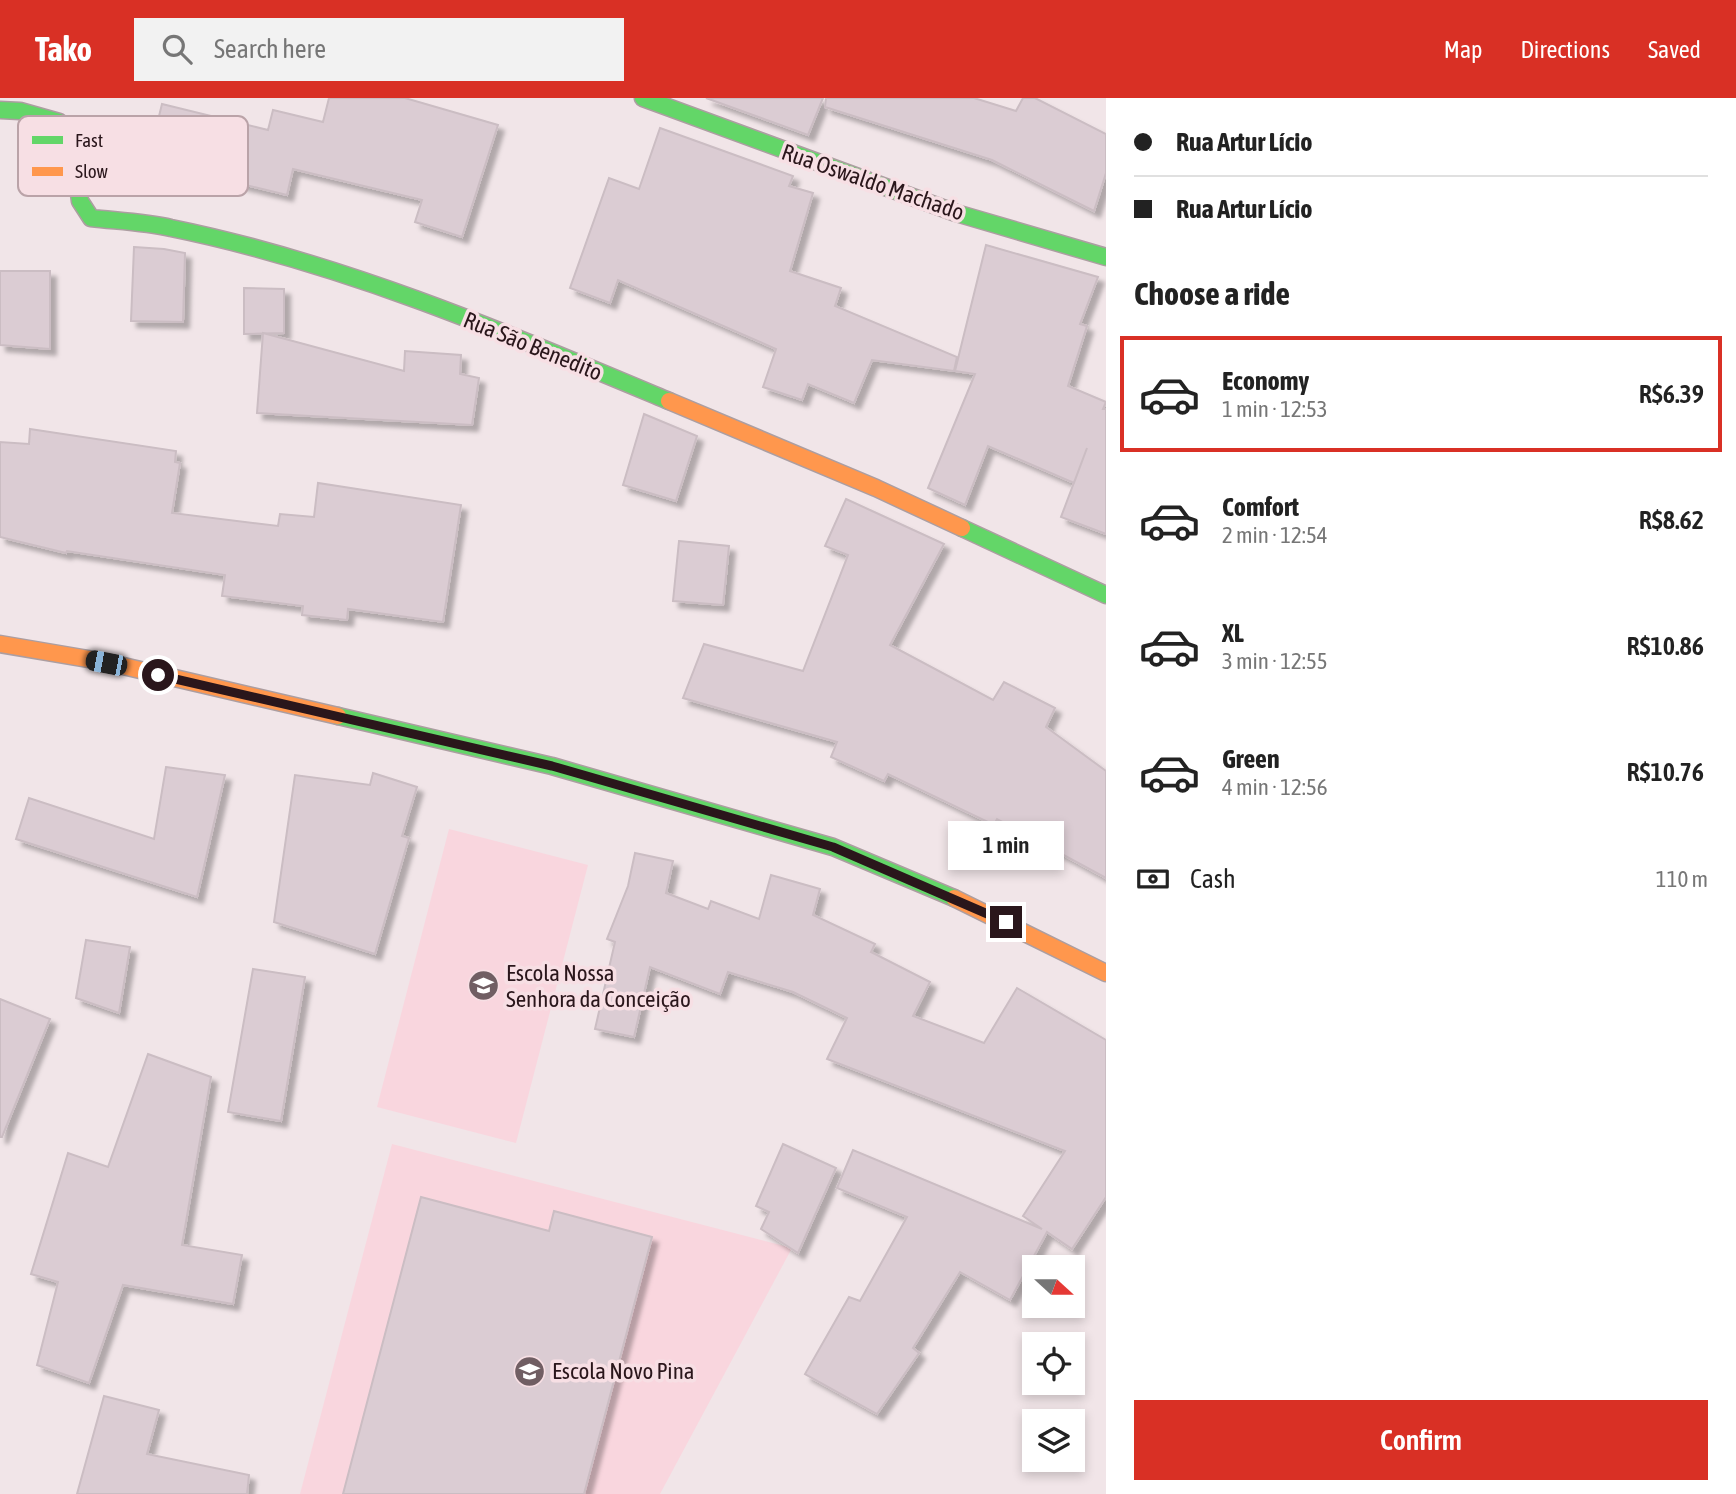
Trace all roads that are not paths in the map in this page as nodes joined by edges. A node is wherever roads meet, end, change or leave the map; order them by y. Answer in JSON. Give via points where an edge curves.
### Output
{"nodes":[{"id":1,"x":642,"y":98,"type":"edge"},
{"id":2,"x":0,"y":110,"type":"edge"},
{"id":3,"x":38,"y":116,"type":"edge"},
{"id":4,"x":79,"y":196,"type":"edge"},
{"id":5,"x":1106,"y":257,"type":"edge"},
{"id":6,"x":1106,"y":595,"type":"edge"},
{"id":7,"x":0,"y":643,"type":"edge"},
{"id":8,"x":1106,"y":973,"type":"edge"}],
"edges":[{"from":1,"to":5,"type":"street","name":"Rua Oswaldo Machado","via":[[956,213]]},
{"from":2,"to":3,"type":"street","name":"Rua São Benedito"},
{"from":4,"to":6,"type":"street","name":"Rua São Benedito","via":[[91,218],[168,227],[261,249],[505,332],[876,488]]},
{"from":7,"to":8,"type":"street","via":[[106,663],[552,766],[833,847],[982,910]]}]}
